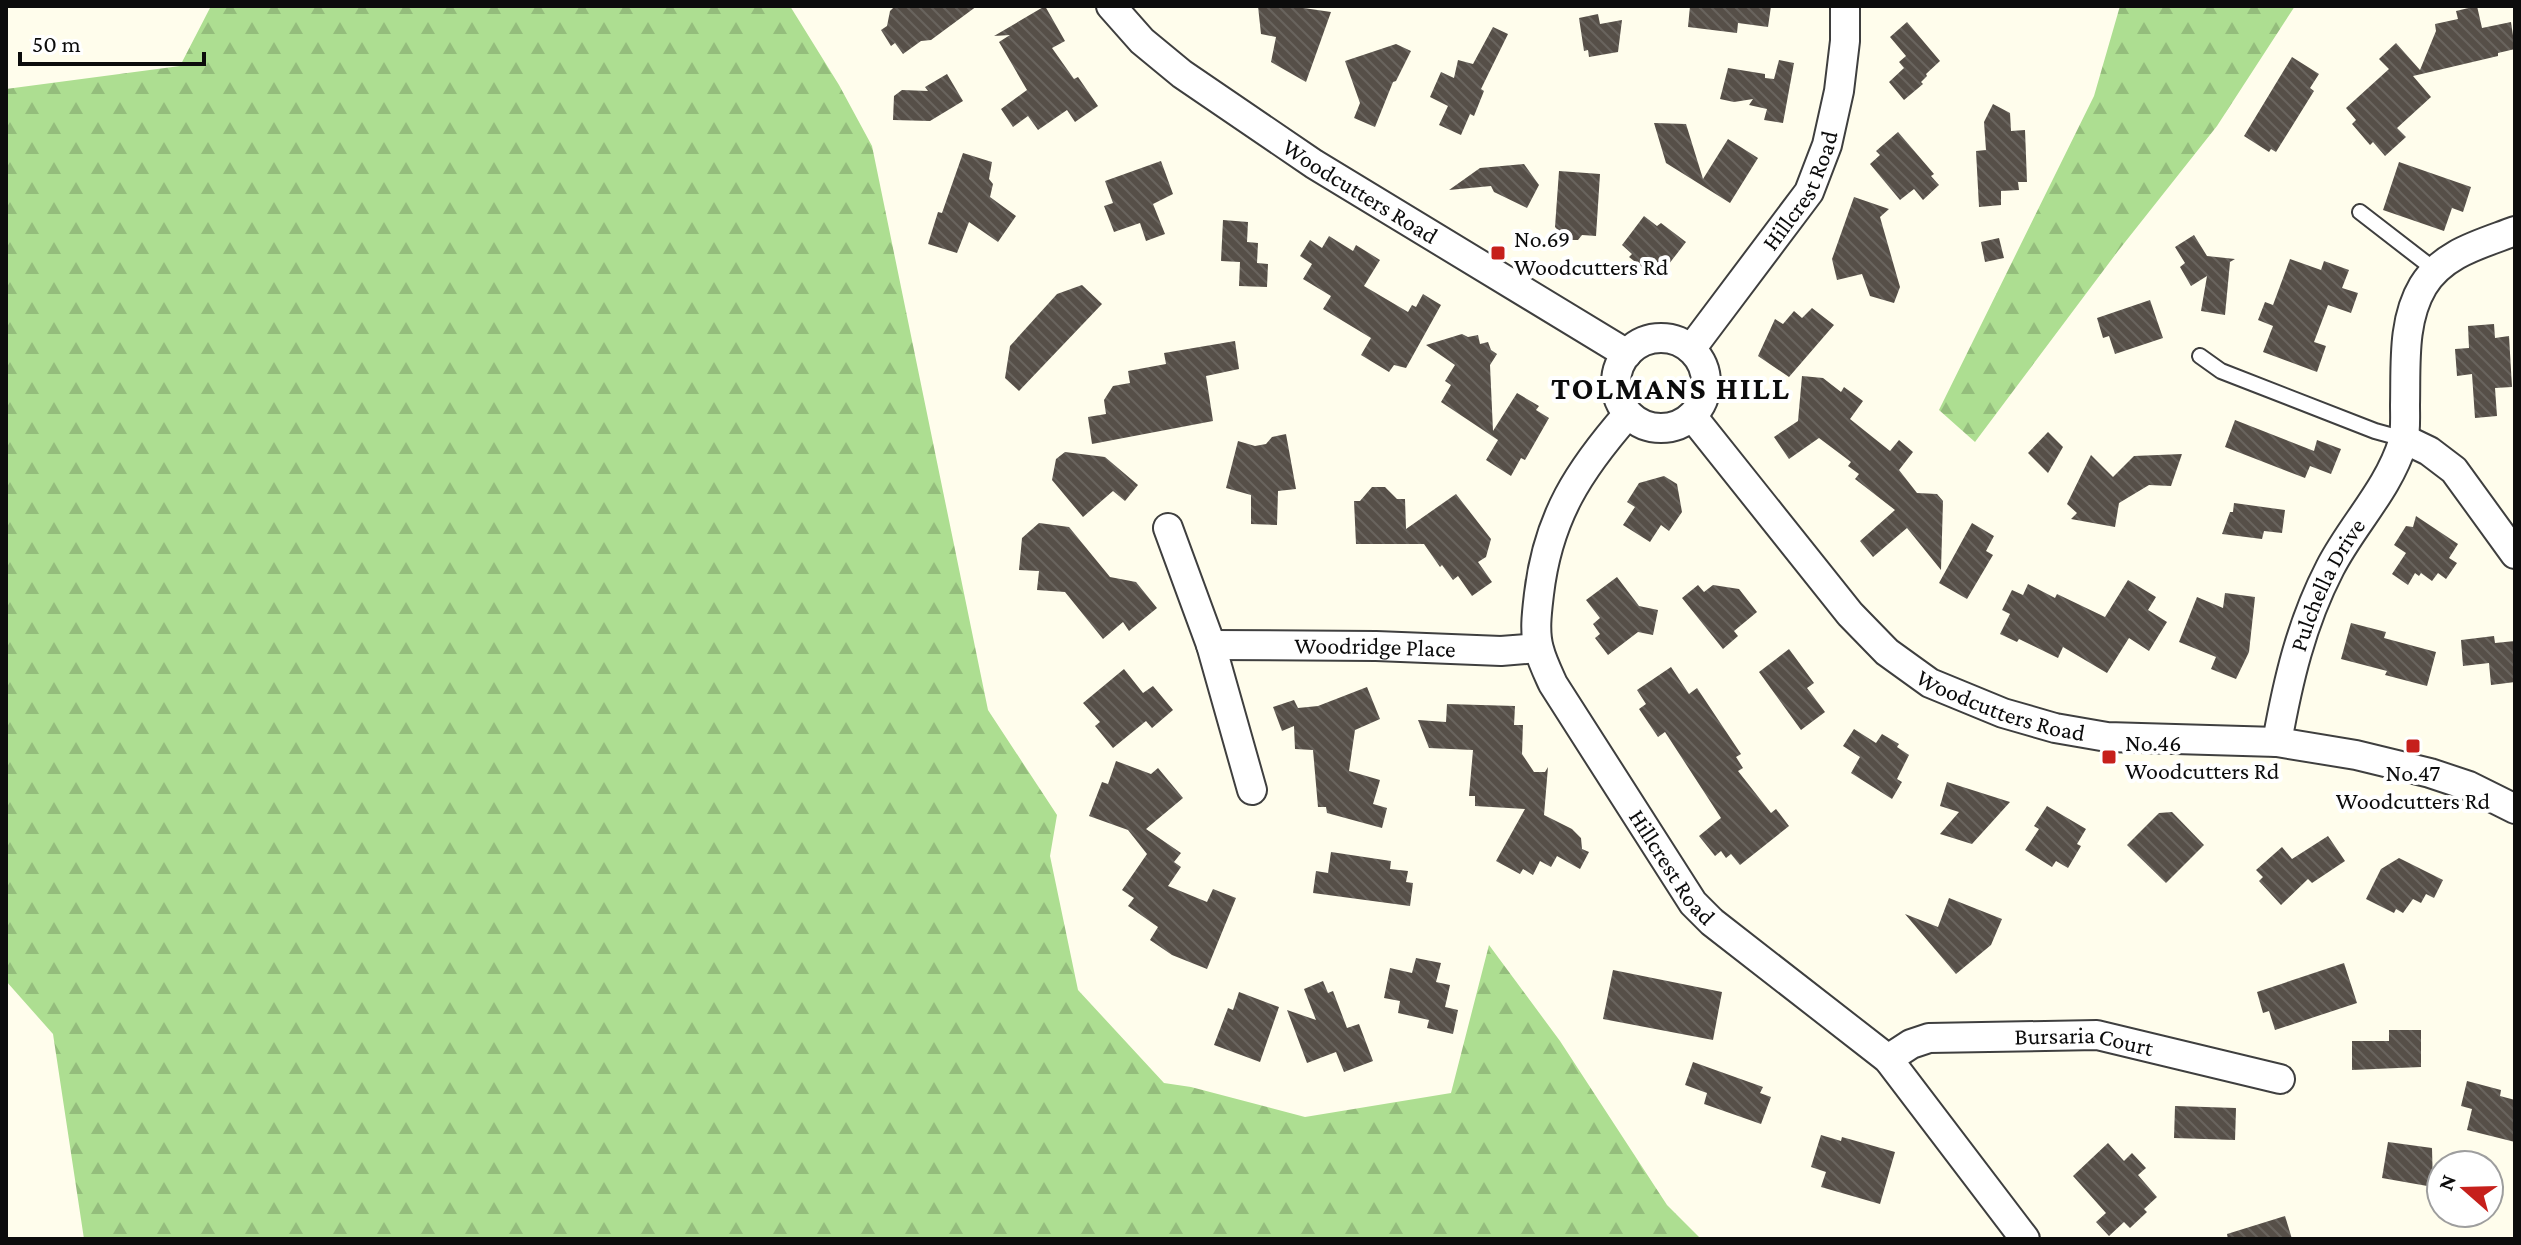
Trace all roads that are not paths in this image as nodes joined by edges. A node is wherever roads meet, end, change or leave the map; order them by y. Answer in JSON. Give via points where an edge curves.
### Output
{"nodes":[{"id":1,"x":1111,"y":6,"type":"edge"},
{"id":2,"x":1845,"y":6,"type":"edge"},
{"id":3,"x":2360,"y":212,"type":"dead end"},
{"id":4,"x":2515,"y":231,"type":"edge"},
{"id":5,"x":2435,"y":270,"type":"junction"},
{"id":6,"x":1691,"y":349,"type":"junction"},
{"id":7,"x":1627,"y":354,"type":"junction"},
{"id":8,"x":2200,"y":356,"type":"dead end"},
{"id":9,"x":1628,"y":414,"type":"junction"},
{"id":10,"x":1692,"y":416,"type":"junction"},
{"id":11,"x":2404,"y":439,"type":"junction"},
{"id":12,"x":1168,"y":528,"type":"dead end"},
{"id":13,"x":2515,"y":554,"type":"edge"},
{"id":14,"x":1211,"y":645,"type":"junction"},
{"id":15,"x":1538,"y":648,"type":"junction"},
{"id":16,"x":2277,"y":742,"type":"junction"},
{"id":17,"x":1252,"y":790,"type":"dead end"},
{"id":18,"x":2515,"y":809,"type":"edge"},
{"id":19,"x":1888,"y":1059,"type":"junction"},
{"id":20,"x":2280,"y":1079,"type":"dead end"},
{"id":21,"x":2025,"y":1239,"type":"edge"}],
"edges":[{"from":1,"to":7,"type":"street","name":"Woodcutters Road","via":[[1182,74],[1303,157]]},
{"from":2,"to":6,"type":"street","name":"Hillcrest Road","via":[[1839,91],[1809,192]]},
{"from":3,"to":5,"type":"lane"},
{"from":4,"to":5,"type":"street","name":"Pulchella Drive","via":[[2458,253]]},
{"from":5,"to":11,"type":"street","name":"Pulchella Drive","via":[[2410,318]]},
{"from":6,"to":7,"type":"street","via":[[1666,338],[1652,339]]},
{"from":6,"to":10,"type":"street","via":[[1706,375],[1706,390]]},
{"from":7,"to":9,"type":"street","via":[[1617,390]]},
{"from":8,"to":11,"type":"lane","via":[[2221,371]]},
{"from":9,"to":10,"type":"street","via":[[1667,428]]},
{"from":9,"to":15,"type":"street","name":"Hillcrest Road","via":[[1585,468],[1557,516],[1541,578]]},
{"from":10,"to":16,"type":"street","name":"Woodcutters Road","via":[[1850,614],[1887,652],[1930,683],[2003,713],[2094,735]]},
{"from":11,"to":13,"type":"street","via":[[2454,470]]},
{"from":11,"to":16,"type":"street","name":"Pulchella Drive","via":[[2384,486],[2331,565],[2306,617]]},
{"from":12,"to":14,"type":"street"},
{"from":14,"to":15,"type":"street","name":"Woodridge Place"},
{"from":14,"to":17,"type":"street"},
{"from":15,"to":19,"type":"street","name":"Hillcrest Road","via":[[1553,684],[1693,903]]},
{"from":16,"to":18,"type":"street","name":"Woodcutters Road","via":[[2430,773]]},
{"from":19,"to":20,"type":"street","name":"Bursaria Court","via":[[1929,1038],[2097,1035]]},
{"from":19,"to":21,"type":"street","name":"Hillcrest Road"}]}
